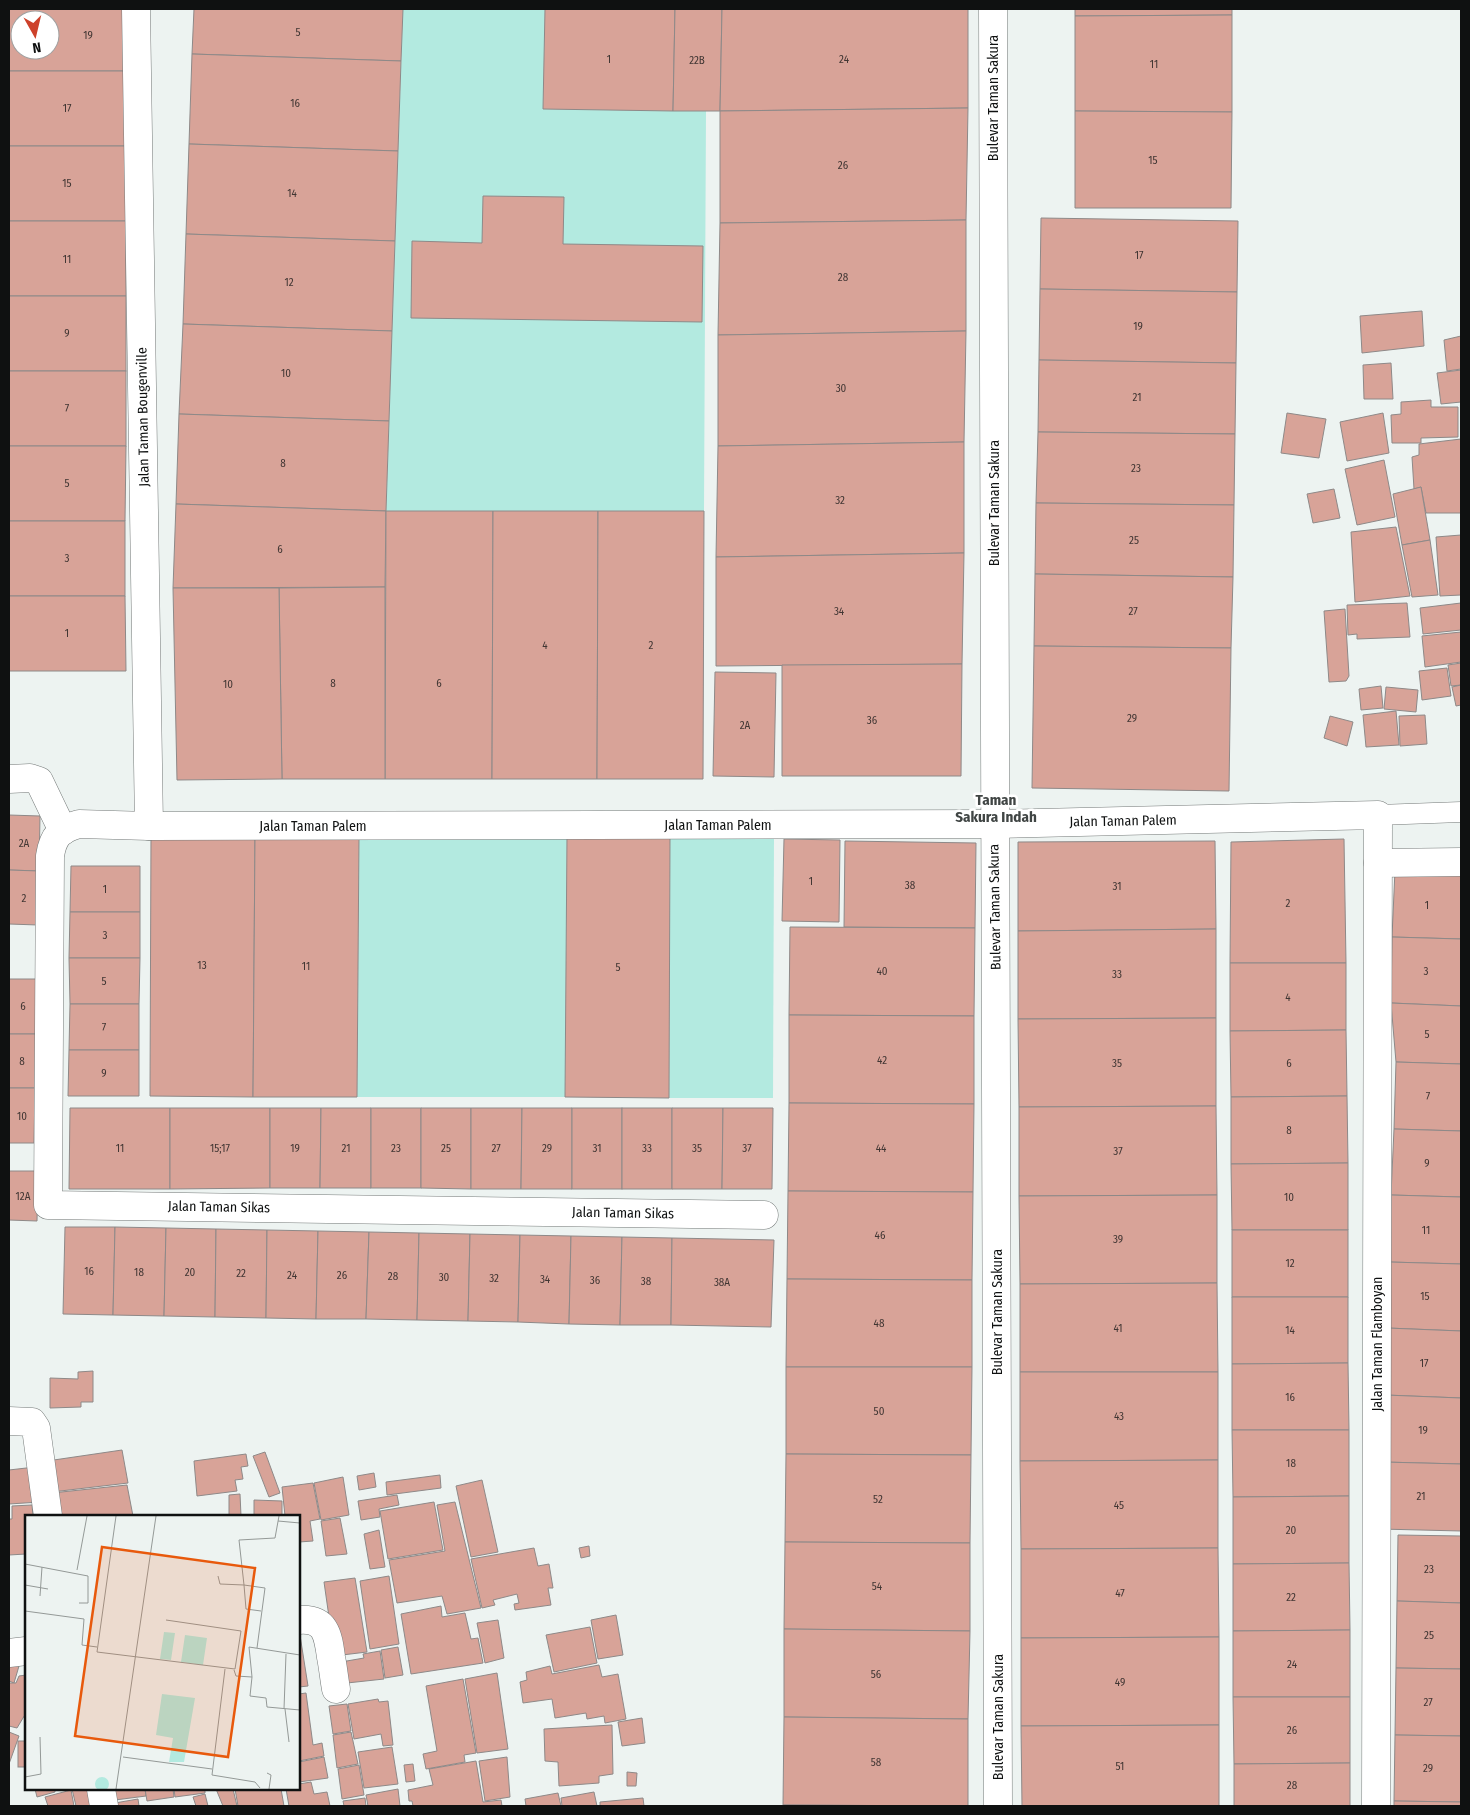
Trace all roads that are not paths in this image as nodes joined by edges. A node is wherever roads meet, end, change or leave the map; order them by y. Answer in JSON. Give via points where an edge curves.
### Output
{"nodes":[{"id":1,"x":136,"y":9,"type":"edge"},
{"id":2,"x":993,"y":9,"type":"edge"},
{"id":3,"x":9,"y":780,"type":"edge"},
{"id":4,"x":1461,"y":812,"type":"edge"},
{"id":5,"x":1378,"y":815,"type":"junction"},
{"id":6,"x":994,"y":824,"type":"junction"},
{"id":7,"x":149,"y":826,"type":"junction"},
{"id":8,"x":61,"y":832,"type":"junction"},
{"id":9,"x":1461,"y":862,"type":"edge"},
{"id":10,"x":1378,"y":872,"type":"junction"},
{"id":11,"x":764,"y":1215,"type":"dead end"},
{"id":12,"x":9,"y":1421,"type":"edge"},
{"id":13,"x":48,"y":1515,"type":"edge"},
{"id":14,"x":300,"y":1620,"type":"edge"},
{"id":15,"x":25,"y":1651,"type":"edge"},
{"id":16,"x":9,"y":1653,"type":"edge"},
{"id":17,"x":336,"y":1689,"type":"dead end"},
{"id":18,"x":101,"y":1790,"type":"edge"},
{"id":19,"x":104,"y":1806,"type":"edge"},
{"id":20,"x":998,"y":1806,"type":"edge"},
{"id":21,"x":1376,"y":1806,"type":"edge"}],
"edges":[{"from":1,"to":7,"type":"street","name":"Jalan Taman Bougenville"},
{"from":2,"to":6,"type":"street","name":"Bulevar Taman Sakura"},
{"from":3,"to":8,"type":"street","via":[[30,778],[39,781]]},
{"from":4,"to":5,"type":"lane"},
{"from":5,"to":6,"type":"street","name":"Jalan Taman Palem"},
{"from":5,"to":10,"type":"street","name":"Jalan Taman Flamboyan"},
{"from":6,"to":7,"type":"street","name":"Jalan Taman Palem"},
{"from":6,"to":20,"type":"street","name":"Bulevar Taman Sakura"},
{"from":7,"to":8,"type":"street","name":"Jalan Taman Palem","via":[[79,824]]},
{"from":8,"to":11,"type":"street","name":"Jalan Taman Sikas","via":[[52,842],[50,856],[48,1205]]},
{"from":9,"to":10,"type":"street"},
{"from":10,"to":21,"type":"street","name":"Jalan Taman Flamboyan"},
{"from":12,"to":13,"type":"street","via":[[32,1422],[36,1428]]},
{"from":14,"to":17,"type":"street","via":[[314,1621],[322,1626],[328,1637]]},
{"from":15,"to":16,"type":"street"},
{"from":18,"to":19,"type":"street"}]}
